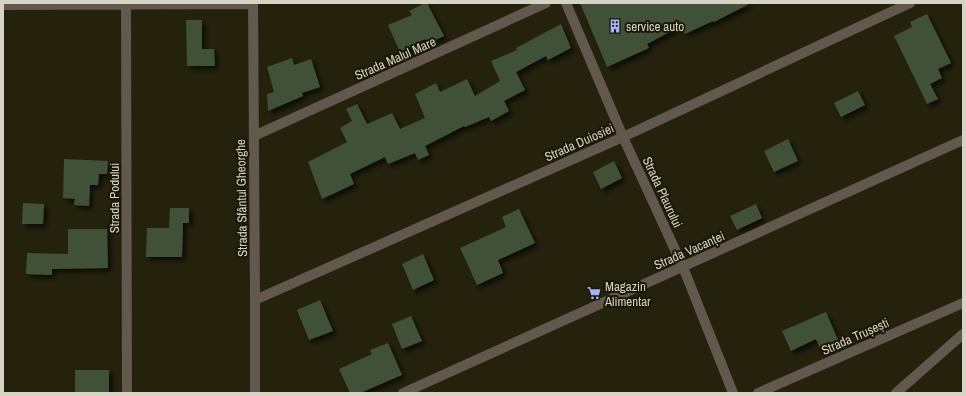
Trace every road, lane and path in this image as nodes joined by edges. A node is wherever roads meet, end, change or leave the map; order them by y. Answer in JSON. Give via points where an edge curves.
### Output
{"nodes":[{"id":1,"x":253,"y":3,"type":"edge"},
{"id":2,"x":546,"y":3,"type":"edge"},
{"id":3,"x":566,"y":3,"type":"edge"},
{"id":4,"x":910,"y":3,"type":"edge"},
{"id":5,"x":126,"y":4,"type":"edge"},
{"id":6,"x":3,"y":5,"type":"edge"},
{"id":7,"x":254,"y":136,"type":"junction"},
{"id":8,"x":623,"y":137,"type":"junction"},
{"id":9,"x":963,"y":140,"type":"edge"},
{"id":10,"x":684,"y":267,"type":"junction"},
{"id":11,"x":255,"y":300,"type":"junction"},
{"id":12,"x":963,"y":304,"type":"edge"},
{"id":13,"x":963,"y":334,"type":"edge"},
{"id":14,"x":127,"y":393,"type":"edge"},
{"id":15,"x":255,"y":393,"type":"edge"},
{"id":16,"x":403,"y":393,"type":"edge"},
{"id":17,"x":733,"y":393,"type":"edge"},
{"id":18,"x":758,"y":393,"type":"edge"},
{"id":19,"x":896,"y":393,"type":"edge"}],
"edges":[{"from":1,"to":5,"type":"street"},
{"from":1,"to":7,"type":"street","name":"Strada Sfântul Gheorghe"},
{"from":2,"to":7,"type":"street","name":"Strada Malul Mare"},
{"from":3,"to":8,"type":"street","name":"Strada Plaurului"},
{"from":4,"to":8,"type":"street","name":"Strada Duiosiei"},
{"from":5,"to":6,"type":"street"},
{"from":5,"to":14,"type":"street","name":"Strada Podului"},
{"from":7,"to":11,"type":"street","name":"Strada Sfântul Gheorghe"},
{"from":8,"to":10,"type":"street","name":"Strada Plaurului"},
{"from":8,"to":11,"type":"street","name":"Strada Duiosiei"},
{"from":9,"to":10,"type":"street","name":"Strada Vacanței"},
{"from":10,"to":16,"type":"street","name":"Strada Vacanței"},
{"from":10,"to":17,"type":"street","name":"Strada Plaurului"},
{"from":11,"to":15,"type":"street","name":"Strada Sfântul Gheorghe"},
{"from":12,"to":18,"type":"street","name":"Strada Trușești"},
{"from":13,"to":19,"type":"street"}]}
